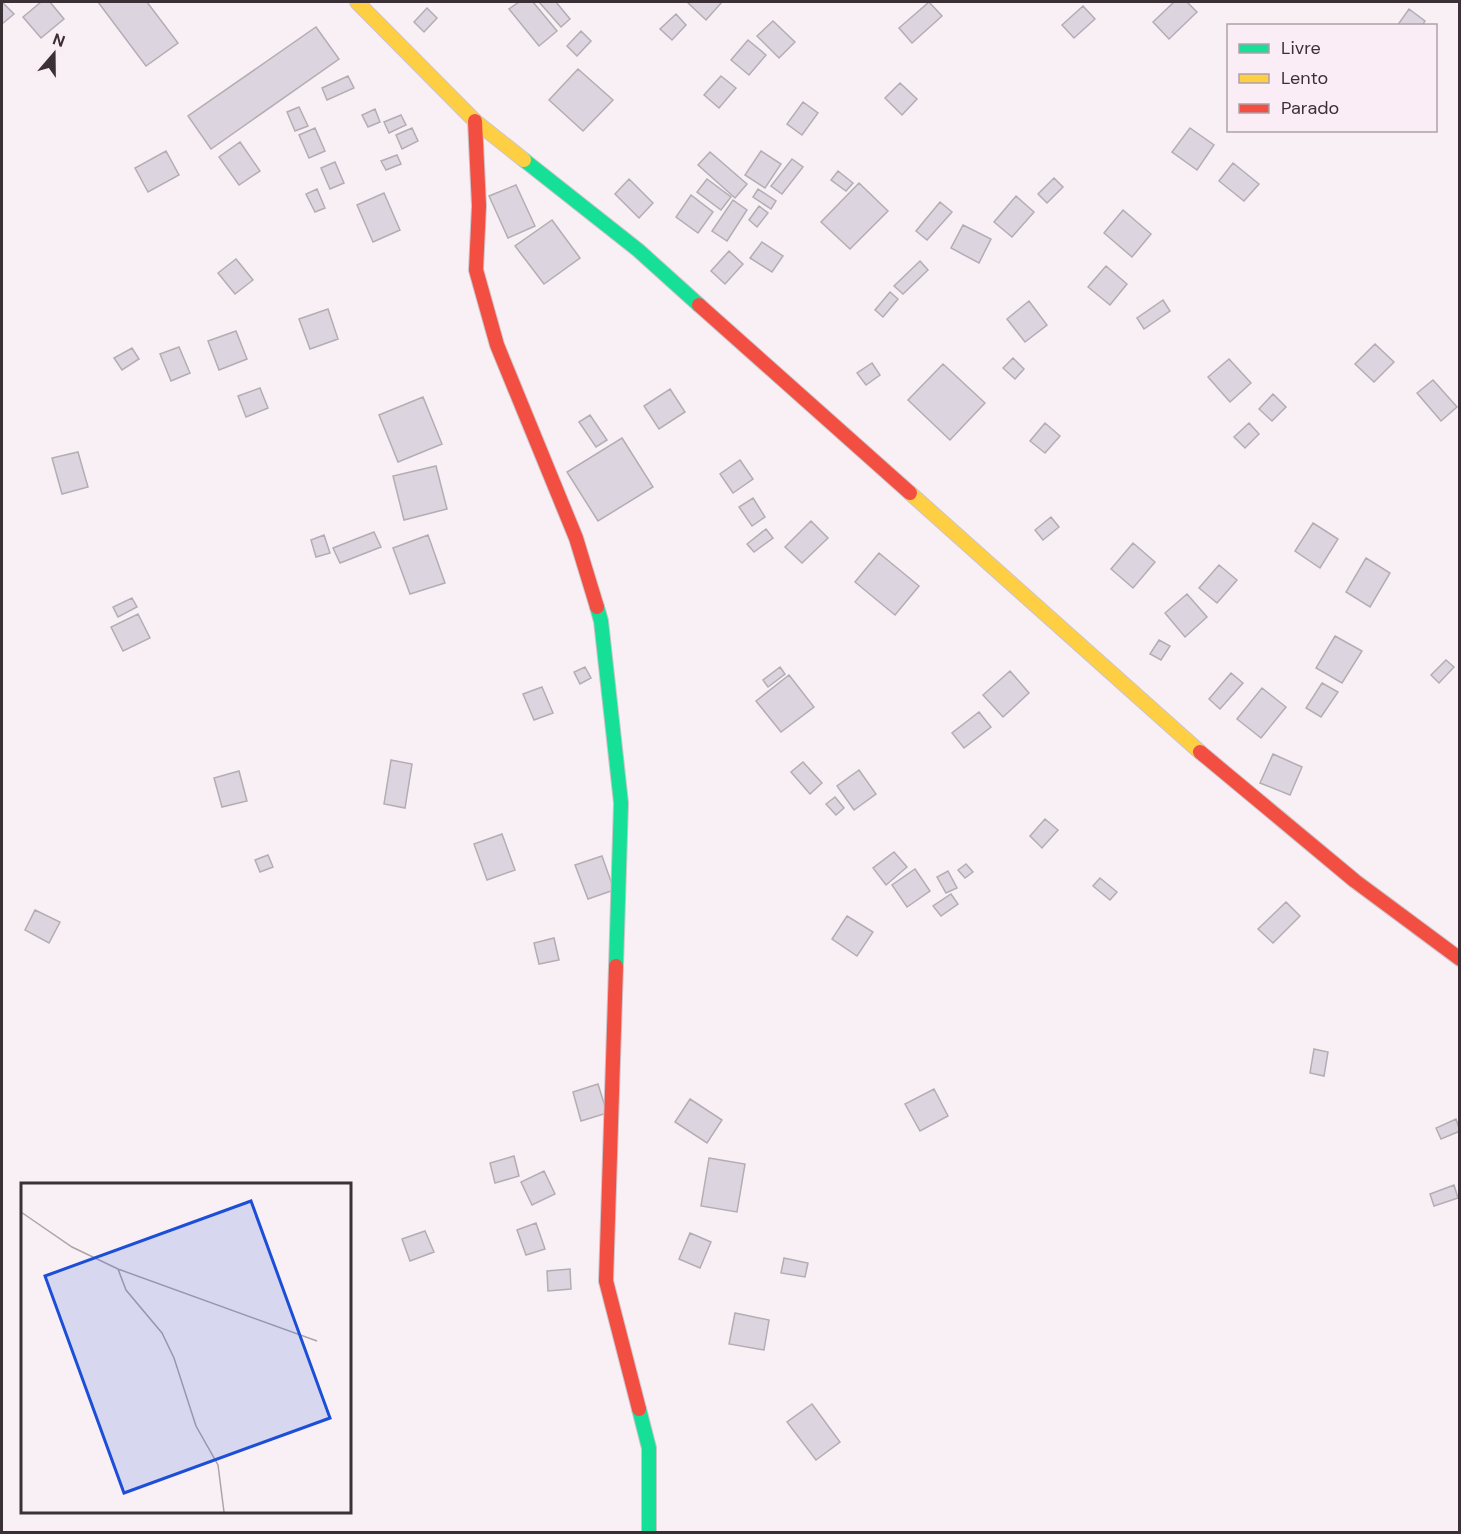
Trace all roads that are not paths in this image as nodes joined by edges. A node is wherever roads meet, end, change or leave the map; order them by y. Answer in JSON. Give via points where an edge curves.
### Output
{"nodes":[{"id":1,"x":357,"y":2,"type":"edge"},
{"id":2,"x":475,"y":121,"type":"junction"},
{"id":3,"x":1460,"y":959,"type":"edge"},
{"id":4,"x":649,"y":1533,"type":"edge"}],
"edges":[{"from":1,"to":2,"type":"street"},
{"from":2,"to":3,"type":"street","via":[[638,250],[1183,738],[1355,881]]},
{"from":2,"to":4,"type":"street","via":[[479,206],[476,270],[497,345],[576,538],[601,621],[621,803],[606,1281],[649,1448]]}]}
